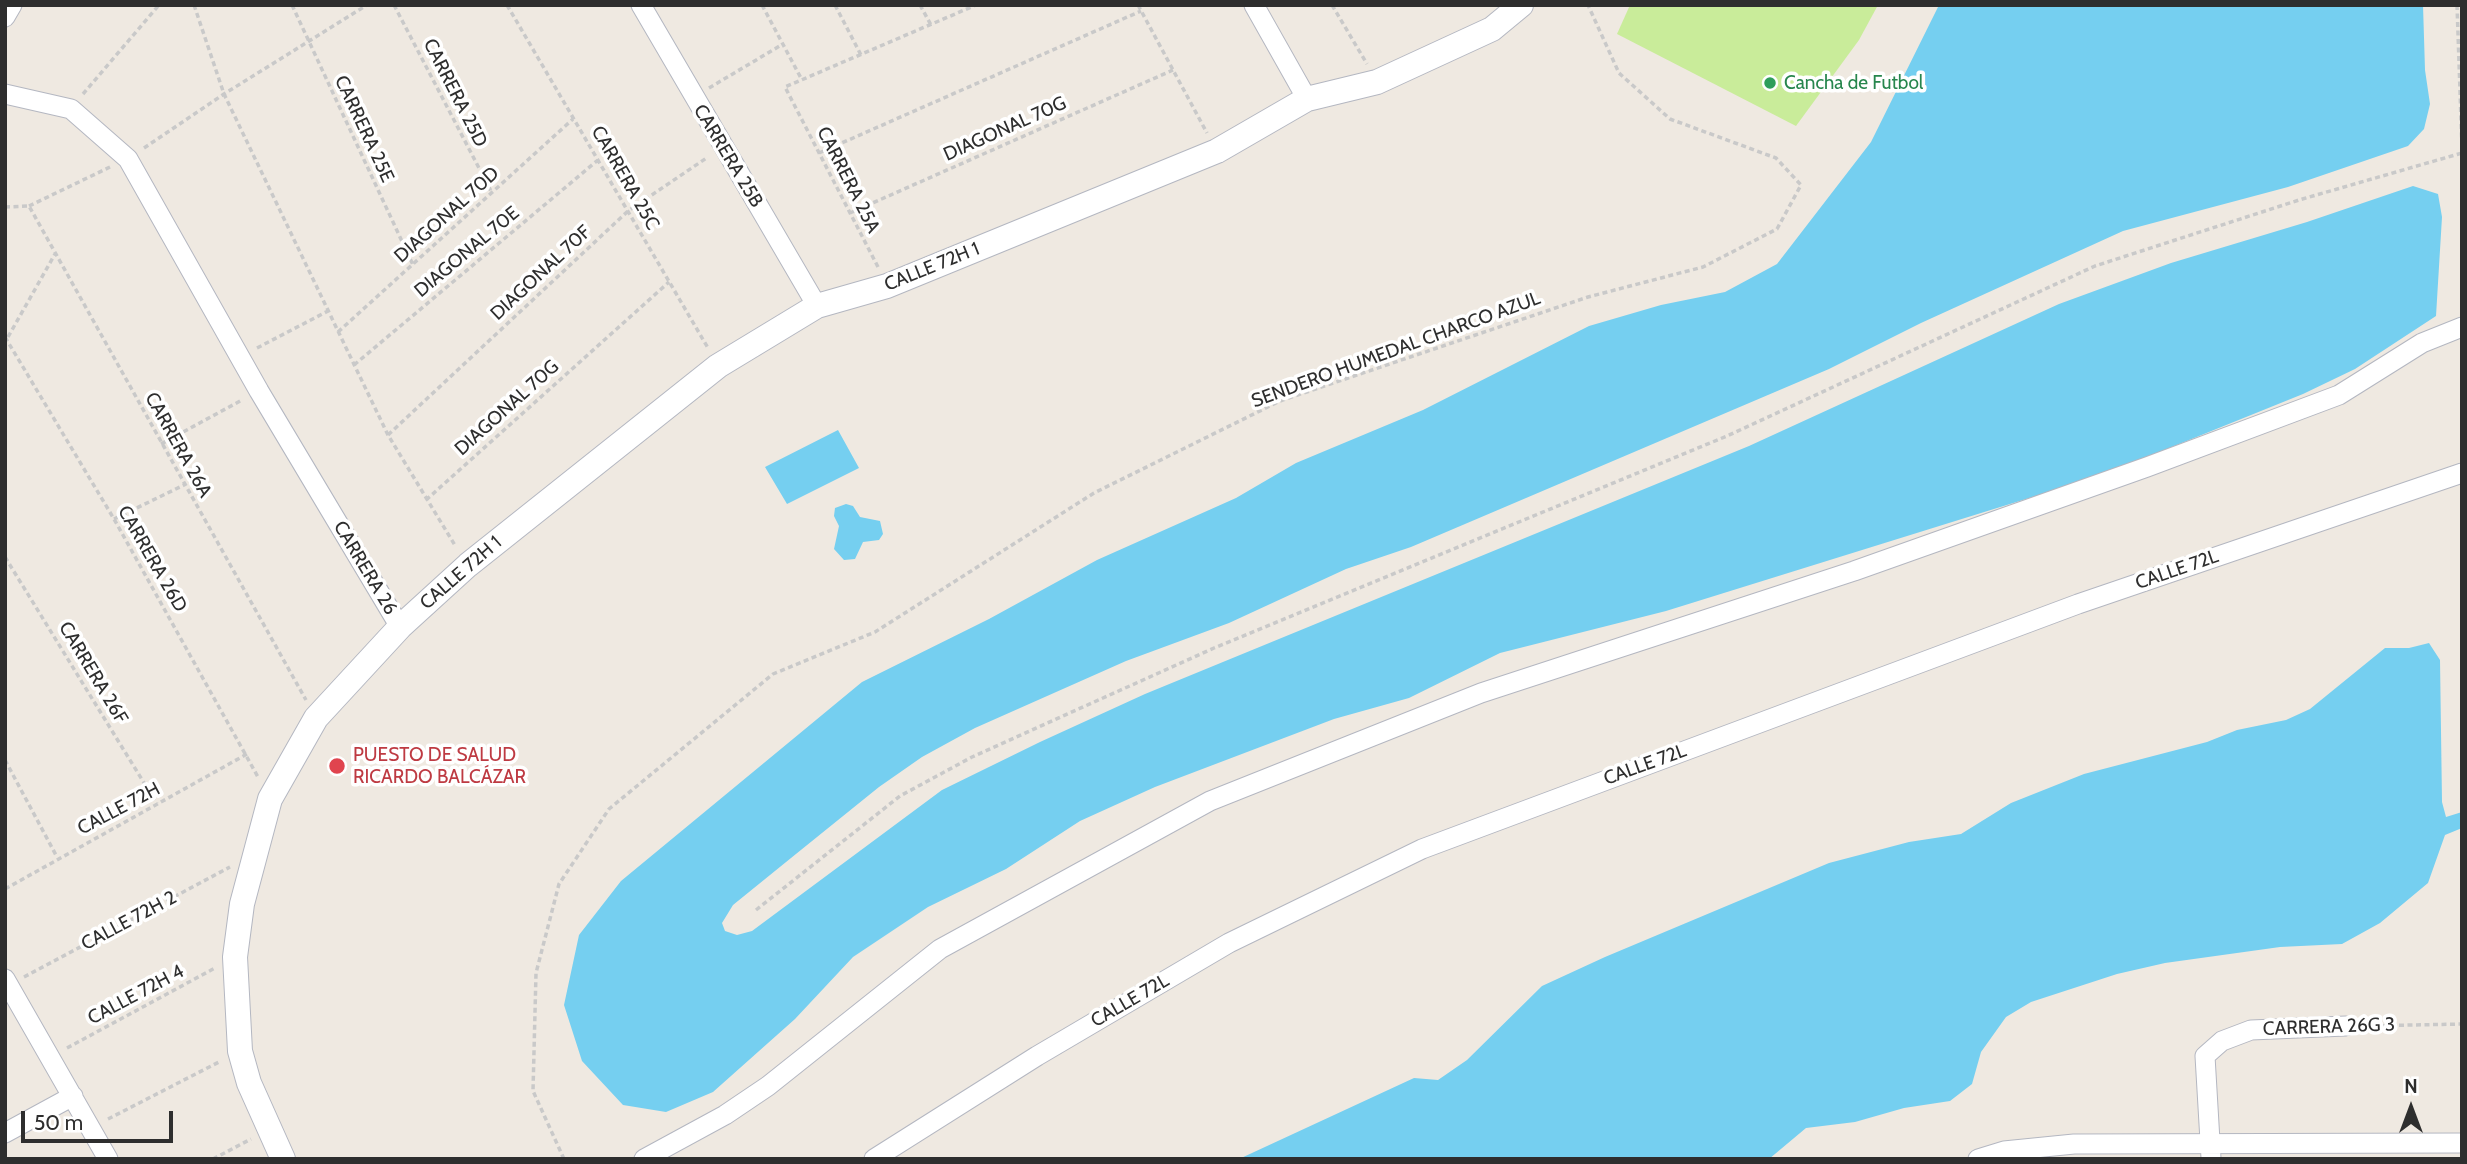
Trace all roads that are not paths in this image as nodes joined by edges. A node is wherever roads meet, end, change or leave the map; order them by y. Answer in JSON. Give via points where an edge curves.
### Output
{"nodes":[{"id":1,"x":12,"y":5,"type":"edge"},
{"id":2,"x":641,"y":5,"type":"edge"},
{"id":3,"x":1254,"y":5,"type":"edge"},
{"id":4,"x":1521,"y":5,"type":"edge"},
{"id":5,"x":5,"y":17,"type":"edge"},
{"id":6,"x":5,"y":94,"type":"edge"},
{"id":7,"x":1307,"y":99,"type":"junction"},
{"id":8,"x":817,"y":306,"type":"junction"},
{"id":9,"x":2462,"y":327,"type":"edge"},
{"id":10,"x":2462,"y":473,"type":"edge"},
{"id":11,"x":400,"y":627,"type":"junction"},
{"id":12,"x":7,"y":984,"type":"edge"},
{"id":13,"x":2346,"y":1026,"type":"road end"},
{"id":14,"x":73,"y":1096,"type":"junction"},
{"id":15,"x":5,"y":1133,"type":"edge"},
{"id":16,"x":2462,"y":1143,"type":"edge"},
{"id":17,"x":2211,"y":1152,"type":"edge"},
{"id":18,"x":108,"y":1159,"type":"edge"},
{"id":19,"x":283,"y":1159,"type":"edge"},
{"id":20,"x":644,"y":1159,"type":"edge"},
{"id":21,"x":874,"y":1159,"type":"edge"},
{"id":22,"x":1978,"y":1159,"type":"edge"}],
"edges":[{"from":1,"to":5,"type":"street"},
{"from":2,"to":8,"type":"street","name":"CARRERA 25B"},
{"from":3,"to":7,"type":"street"},
{"from":4,"to":7,"type":"street","name":"CALLE 72H 1","via":[[1493,29],[1377,82]]},
{"from":6,"to":11,"type":"street","name":"CARRERA 26","via":[[71,109],[128,159]]},
{"from":7,"to":8,"type":"street","name":"CALLE 72H 1","via":[[1217,151],[887,286]]},
{"from":8,"to":11,"type":"street","name":"CALLE 72H 1","via":[[718,366],[467,565]]},
{"from":9,"to":20,"type":"street","via":[[2422,343],[2326,400],[1854,571],[1481,693],[1210,801],[940,949],[768,1086]]},
{"from":10,"to":21,"type":"street","name":"CALLE 72L","via":[[2078,604],[1422,849],[1229,943]]},
{"from":11,"to":19,"type":"street","name":"CARRERA 26","via":[[316,718],[270,799],[254,854],[235,957],[240,1051],[248,1083]]},
{"from":12,"to":14,"type":"street"},
{"from":13,"to":17,"type":"street","name":"CARRERA 26G 3","via":[[2251,1030],[2222,1041],[2205,1056]]},
{"from":14,"to":15,"type":"street"},
{"from":14,"to":18,"type":"street"},
{"from":16,"to":17,"type":"street"},
{"from":17,"to":22,"type":"street","via":[[2074,1144],[2004,1151]]}]}
